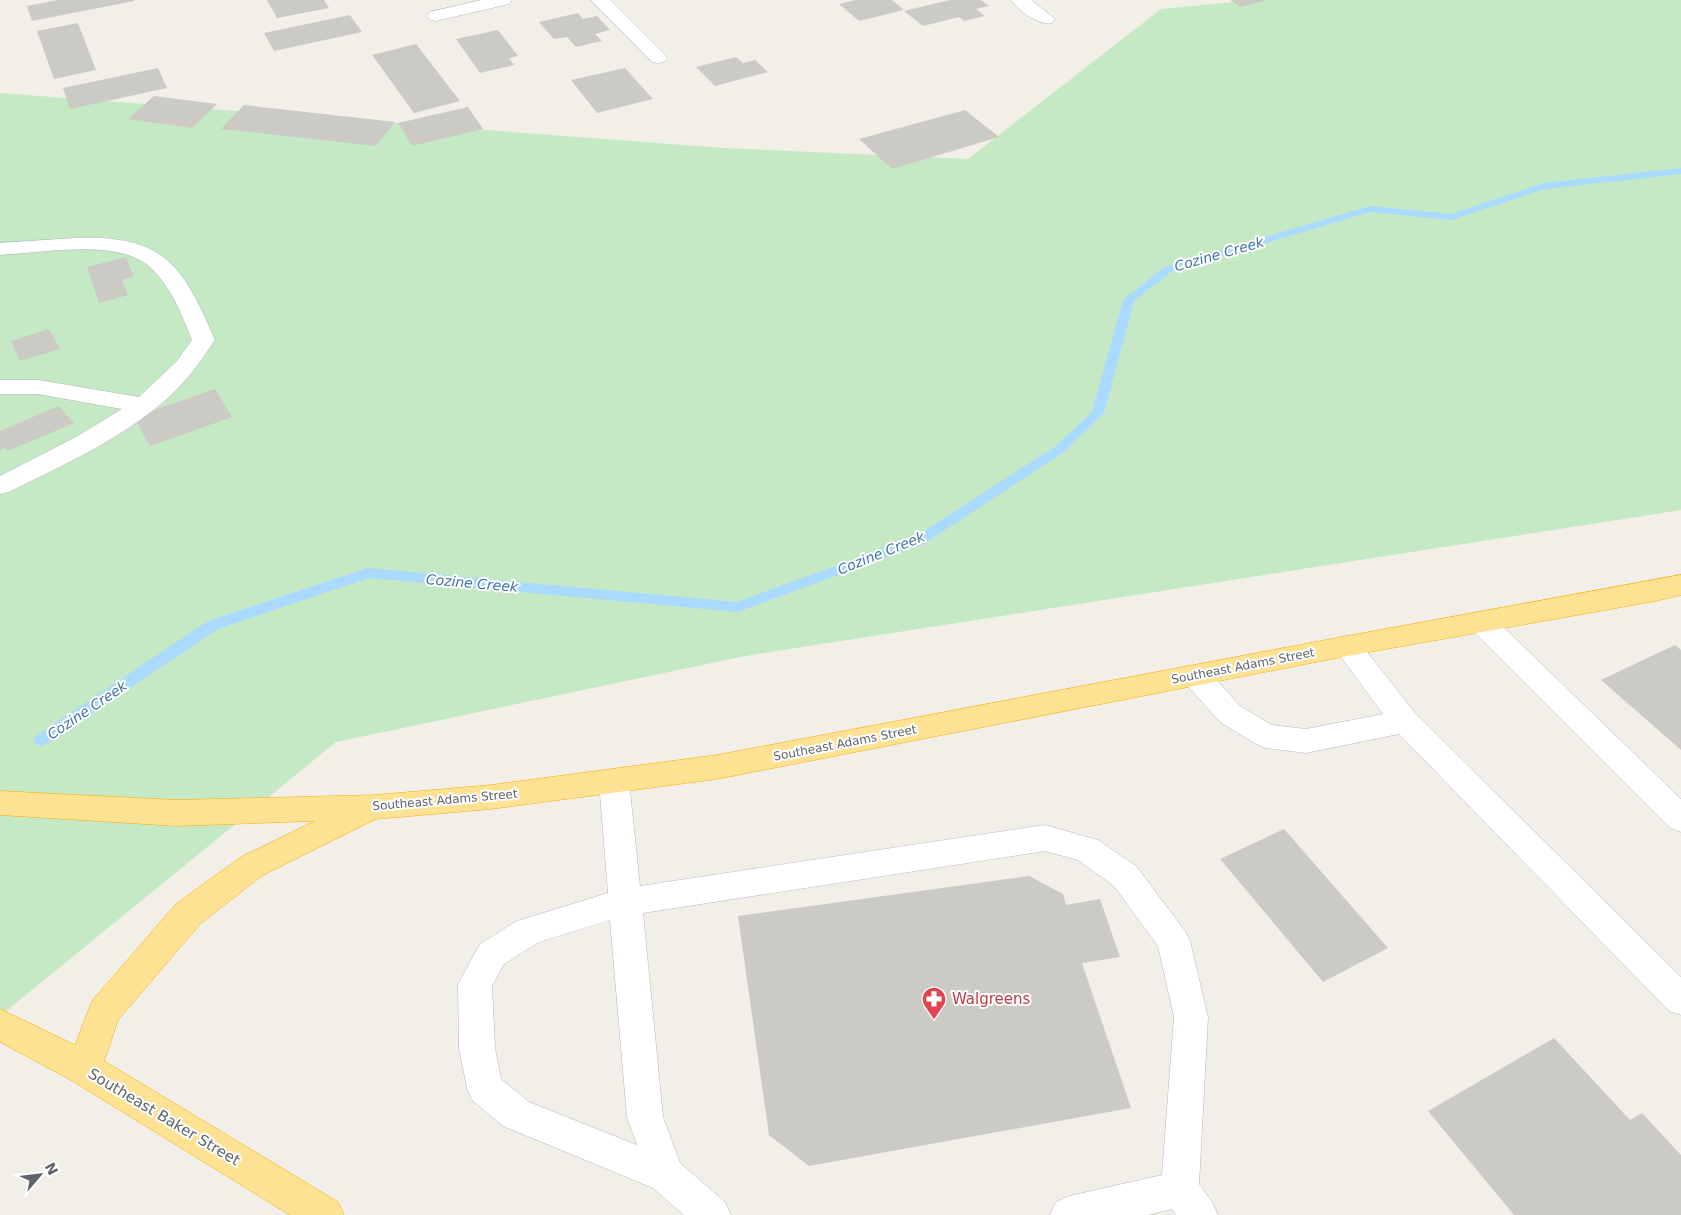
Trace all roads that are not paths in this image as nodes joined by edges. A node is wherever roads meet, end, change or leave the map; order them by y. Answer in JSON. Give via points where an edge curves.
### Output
{"nodes":[{"id":1,"x":503,"y":0,"type":"edge"},
{"id":2,"x":600,"y":0,"type":"edge"},
{"id":3,"x":1020,"y":0,"type":"edge"},
{"id":4,"x":436,"y":16,"type":"dead end"},
{"id":5,"x":1046,"y":18,"type":"dead end"},
{"id":6,"x":658,"y":58,"type":"dead end"},
{"id":7,"x":0,"y":249,"type":"edge"},
{"id":8,"x":0,"y":387,"type":"edge"},
{"id":9,"x":144,"y":405,"type":"junction"},
{"id":10,"x":0,"y":486,"type":"edge"},
{"id":11,"x":1681,"y":585,"type":"edge"},
{"id":12,"x":1481,"y":622,"type":"junction"},
{"id":13,"x":1347,"y":646,"type":"junction"},
{"id":14,"x":1196,"y":676,"type":"junction"},
{"id":15,"x":1405,"y":721,"type":"junction"},
{"id":16,"x":614,"y":781,"type":"junction"},
{"id":17,"x":0,"y":803,"type":"edge"},
{"id":18,"x":375,"y":807,"type":"junction"},
{"id":19,"x":1681,"y":819,"type":"edge"},
{"id":20,"x":625,"y":902,"type":"junction"},
{"id":21,"x":1681,"y":1000,"type":"edge"},
{"id":22,"x":0,"y":1025,"type":"edge"},
{"id":23,"x":84,"y":1068,"type":"junction"},
{"id":24,"x":666,"y":1176,"type":"junction"},
{"id":25,"x":1190,"y":1202,"type":"edge"},
{"id":26,"x":1108,"y":1210,"type":"edge"},
{"id":27,"x":325,"y":1215,"type":"edge"},
{"id":28,"x":712,"y":1215,"type":"edge"},
{"id":29,"x":1069,"y":1215,"type":"edge"}],
"edges":[{"from":1,"to":4,"type":"street"},
{"from":2,"to":6,"type":"street"},
{"from":3,"to":5,"type":"street"},
{"from":7,"to":9,"type":"street","via":[[102,243],[148,255],[167,271],[185,299],[204,340],[192,361]]},
{"from":8,"to":9,"type":"street","via":[[38,387]]},
{"from":9,"to":10,"type":"street","via":[[92,439]]},
{"from":11,"to":12,"type":"highway","name":"Southeast Adams Street"},
{"from":12,"to":13,"type":"highway","name":"Southeast Adams Street"},
{"from":12,"to":19,"type":"street"},
{"from":13,"to":14,"type":"highway","name":"Southeast Adams Street"},
{"from":13,"to":15,"type":"street"},
{"from":14,"to":15,"type":"street","via":[[1230,714],[1266,736],[1306,741]]},
{"from":14,"to":16,"type":"highway","name":"Southeast Adams Street","via":[[716,768]]},
{"from":15,"to":21,"type":"street"},
{"from":16,"to":18,"type":"highway","name":"Southeast Adams Street","via":[[491,797]]},
{"from":16,"to":20,"type":"street"},
{"from":17,"to":18,"type":"highway","name":"Southeast Adams Street","via":[[177,813]]},
{"from":18,"to":23,"type":"highway","via":[[252,866],[188,914],[104,1012]]},
{"from":20,"to":24,"type":"street","via":[[644,1118]]},
{"from":20,"to":24,"type":"street","via":[[530,931],[492,954],[475,984],[477,1048],[485,1088],[516,1114]]},
{"from":20,"to":25,"type":"street","via":[[1046,838],[1087,849],[1126,876],[1173,941],[1191,1017]]},
{"from":22,"to":23,"type":"highway","name":"Southeast Baker Street"},
{"from":23,"to":27,"type":"highway","name":"Southeast Baker Street"},
{"from":24,"to":28,"type":"street"},
{"from":25,"to":26,"type":"street"},
{"from":26,"to":29,"type":"street"}]}
